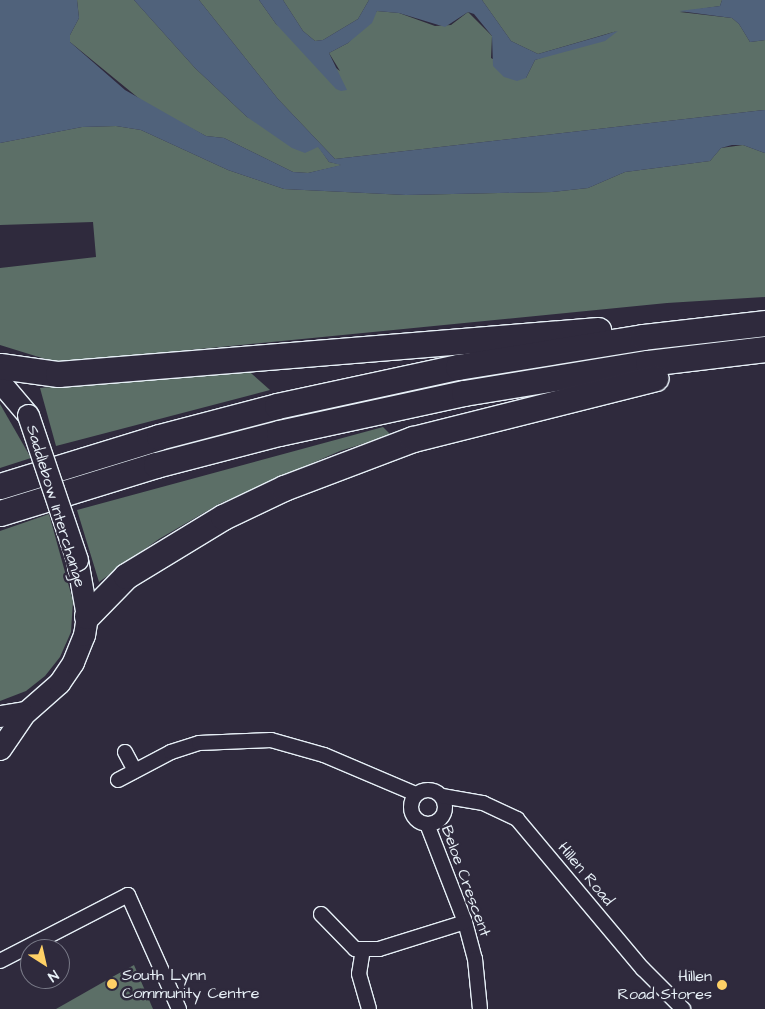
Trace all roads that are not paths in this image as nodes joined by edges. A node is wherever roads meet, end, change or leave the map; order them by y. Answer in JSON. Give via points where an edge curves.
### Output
{"nodes":[{"id":1,"x":765,"y":321,"type":"edge"},
{"id":2,"x":765,"y":349,"type":"edge"},
{"id":3,"x":765,"y":355,"type":"edge"},
{"id":4,"x":0,"y":366,"type":"edge"},
{"id":5,"x":0,"y":382,"type":"edge"},
{"id":6,"x":0,"y":486,"type":"edge"},
{"id":7,"x":0,"y":513,"type":"edge"},
{"id":8,"x":87,"y":616,"type":"junction"},
{"id":9,"x":24,"y":714,"type":"junction"},
{"id":10,"x":0,"y":716,"type":"edge"},
{"id":11,"x":0,"y":749,"type":"edge"},
{"id":12,"x":125,"y":752,"type":"dead end"},
{"id":13,"x":135,"y":771,"type":"junction"},
{"id":14,"x":118,"y":780,"type":"dead end"},
{"id":15,"x":416,"y":794,"type":"junction"},
{"id":16,"x":442,"y":796,"type":"junction"},
{"id":17,"x":427,"y":824,"type":"junction"},
{"id":18,"x":320,"y":914,"type":"dead end"},
{"id":19,"x":465,"y":922,"type":"junction"},
{"id":20,"x":363,"y":949,"type":"junction"},
{"id":21,"x":0,"y":961,"type":"edge"},
{"id":22,"x":179,"y":1009,"type":"edge"},
{"id":23,"x":368,"y":1009,"type":"edge"},
{"id":24,"x":480,"y":1009,"type":"edge"},
{"id":25,"x":683,"y":1009,"type":"edge"}],
"edges":[{"from":1,"to":4,"type":"highway","via":[[454,340],[58,374]]},
{"from":1,"to":6,"type":"highway","via":[[643,337],[448,370],[277,406]]},
{"from":2,"to":7,"type":"highway","via":[[648,363],[425,402],[241,443]]},
{"from":3,"to":8,"type":"highway","via":[[580,394],[413,439],[344,462],[223,517],[166,551],[126,576]]},
{"from":5,"to":8,"type":"main road","name":"Saddlebow Interchange","bridge":true,"via":[[28,415],[77,560]]},
{"from":8,"to":9,"type":"main road","name":"Saddlebow Interchange","via":[[84,635],[59,683]]},
{"from":9,"to":10,"type":"main road"},
{"from":9,"to":11,"type":"main road","name":"Saddlebow Interchange"},
{"from":12,"to":13,"type":"street"},
{"from":13,"to":14,"type":"street","name":"Hillen Road"},
{"from":13,"to":15,"type":"street","name":"Hillen Road","via":[[171,752],[199,743],[271,740],[324,755]]},
{"from":15,"to":16,"type":"street","name":"Hillen Road","via":[[427,790]]},
{"from":15,"to":17,"type":"street","via":[[411,804],[413,816]]},
{"from":16,"to":17,"type":"street","via":[[445,812],[438,821]]},
{"from":16,"to":25,"type":"street","name":"Hillen Road","via":[[483,803],[517,818],[643,969]]},
{"from":17,"to":19,"type":"street","name":"Beloe Crescent"},
{"from":18,"to":20,"type":"street","via":[[355,949]]},
{"from":19,"to":20,"type":"street","via":[[379,949]]},
{"from":19,"to":24,"type":"street","name":"Beloe Crescent","via":[[475,959]]},
{"from":20,"to":23,"type":"street","via":[[359,974]]},
{"from":21,"to":22,"type":"street","via":[[128,895]]}]}
